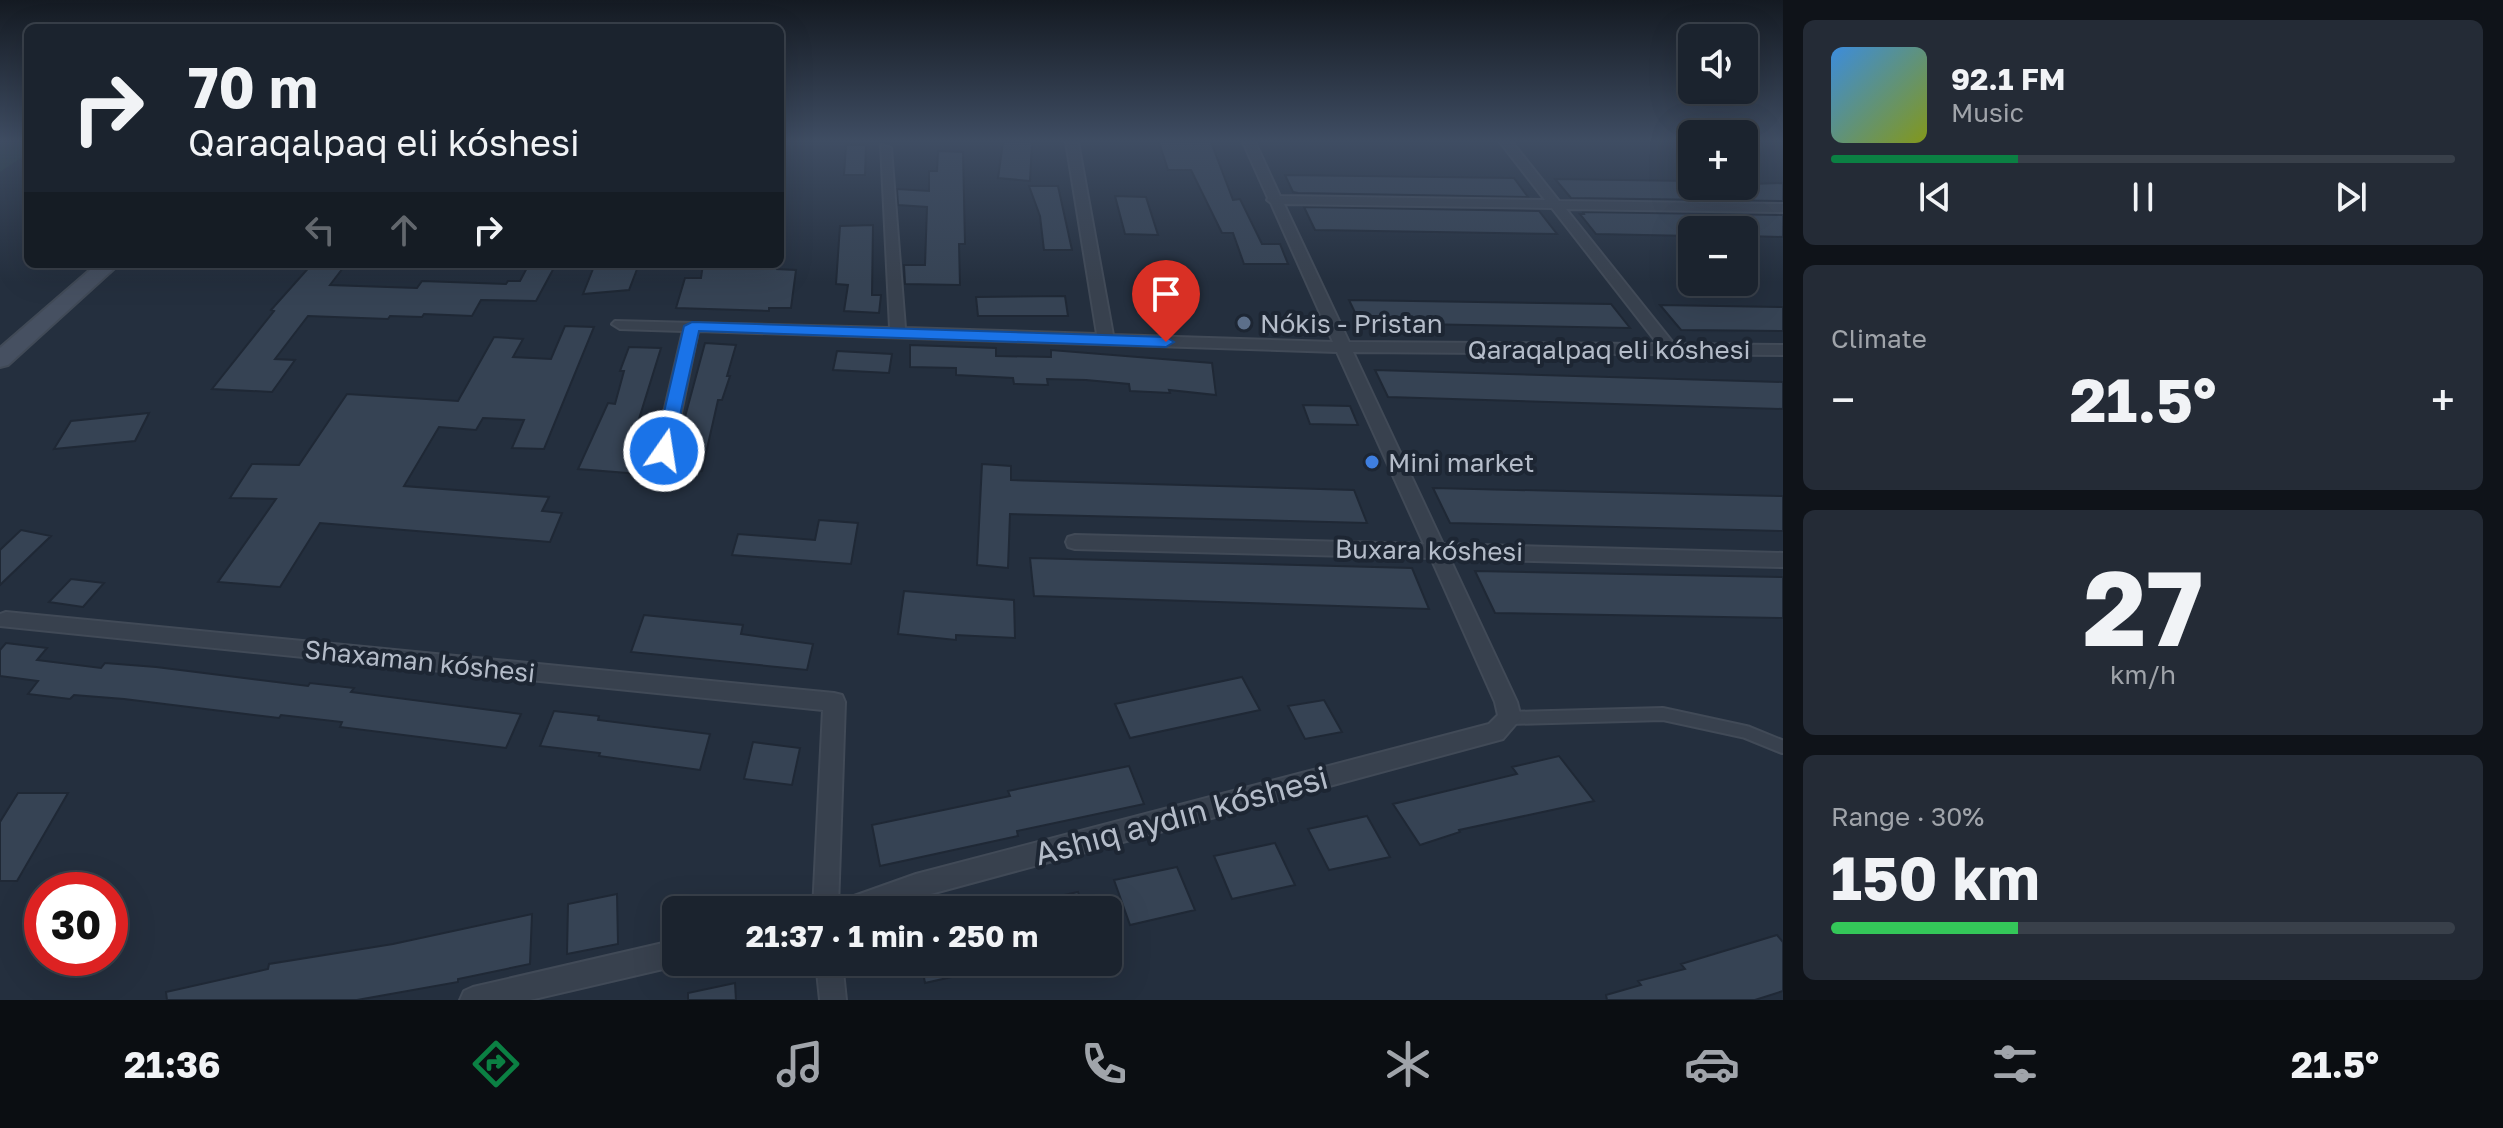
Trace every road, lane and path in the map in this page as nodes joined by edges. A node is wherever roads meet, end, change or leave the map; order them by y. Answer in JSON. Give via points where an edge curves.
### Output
{"nodes":[{"id":1,"x":888,"y":189,"type":"edge"},
{"id":2,"x":1080,"y":189,"type":"edge"},
{"id":3,"x":1268,"y":189,"type":"edge"},
{"id":4,"x":1542,"y":189,"type":"edge"},
{"id":5,"x":1273,"y":200,"type":"junction"},
{"id":6,"x":1556,"y":206,"type":"junction"},
{"id":7,"x":1783,"y":208,"type":"edge"},
{"id":8,"x":104,"y":268,"type":"edge"},
{"id":9,"x":620,"y":324,"type":"dead end"},
{"id":10,"x":692,"y":326,"type":"junction"},
{"id":11,"x":898,"y":333,"type":"junction"},
{"id":12,"x":1106,"y":340,"type":"junction"},
{"id":13,"x":1345,"y":347,"type":"junction"},
{"id":14,"x":1669,"y":348,"type":"junction"},
{"id":15,"x":1783,"y":350,"type":"edge"},
{"id":16,"x":0,"y":360,"type":"edge"},
{"id":17,"x":664,"y":451,"type":"dead end"},
{"id":18,"x":1075,"y":542,"type":"dead end"},
{"id":19,"x":1436,"y":550,"type":"junction"},
{"id":20,"x":1783,"y":560,"type":"edge"},
{"id":21,"x":6,"y":620,"type":"dead end"},
{"id":22,"x":1510,"y":718,"type":"junction"},
{"id":23,"x":1783,"y":747,"type":"edge"},
{"id":24,"x":826,"y":896,"type":"edge"},
{"id":25,"x":888,"y":896,"type":"edge"},
{"id":26,"x":662,"y":956,"type":"edge"},
{"id":27,"x":830,"y":976,"type":"edge"},
{"id":28,"x":473,"y":1000,"type":"edge"},
{"id":29,"x":833,"y":1000,"type":"edge"}],
"edges":[{"from":1,"to":11,"type":"street"},
{"from":2,"to":12,"type":"street"},
{"from":3,"to":5,"type":"street"},
{"from":4,"to":6,"type":"street"},
{"from":5,"to":6,"type":"street"},
{"from":5,"to":13,"type":"street"},
{"from":6,"to":7,"type":"street"},
{"from":6,"to":14,"type":"street"},
{"from":8,"to":16,"type":"street"},
{"from":9,"to":10,"type":"street","name":"Qaraqalpaq eli kóshesi"},
{"from":10,"to":11,"type":"street","name":"Qaraqalpaq eli kóshesi"},
{"from":10,"to":17,"type":"street"},
{"from":11,"to":12,"type":"street","name":"Qaraqalpaq eli kóshesi"},
{"from":12,"to":13,"type":"street","name":"Qaraqalpaq eli kóshesi"},
{"from":13,"to":14,"type":"street","name":"Qaraqalpaq eli kóshesi"},
{"from":13,"to":19,"type":"street"},
{"from":14,"to":15,"type":"street","name":"Qaraqalpaq eli kóshesi"},
{"from":18,"to":19,"type":"street","name":"Buxara kóshesi"},
{"from":19,"to":20,"type":"street","name":"Buxara kóshesi"},
{"from":19,"to":22,"type":"street"},
{"from":21,"to":24,"type":"street","name":"Shaxaman kóshesi","via":[[834,702]]},
{"from":22,"to":23,"type":"lane","via":[[1663,714],[1746,732]]},
{"from":22,"to":25,"type":"street","name":"Ashıq aydın kóshesi","via":[[1495,732]]},
{"from":26,"to":28,"type":"street"},
{"from":27,"to":29,"type":"street"}]}
